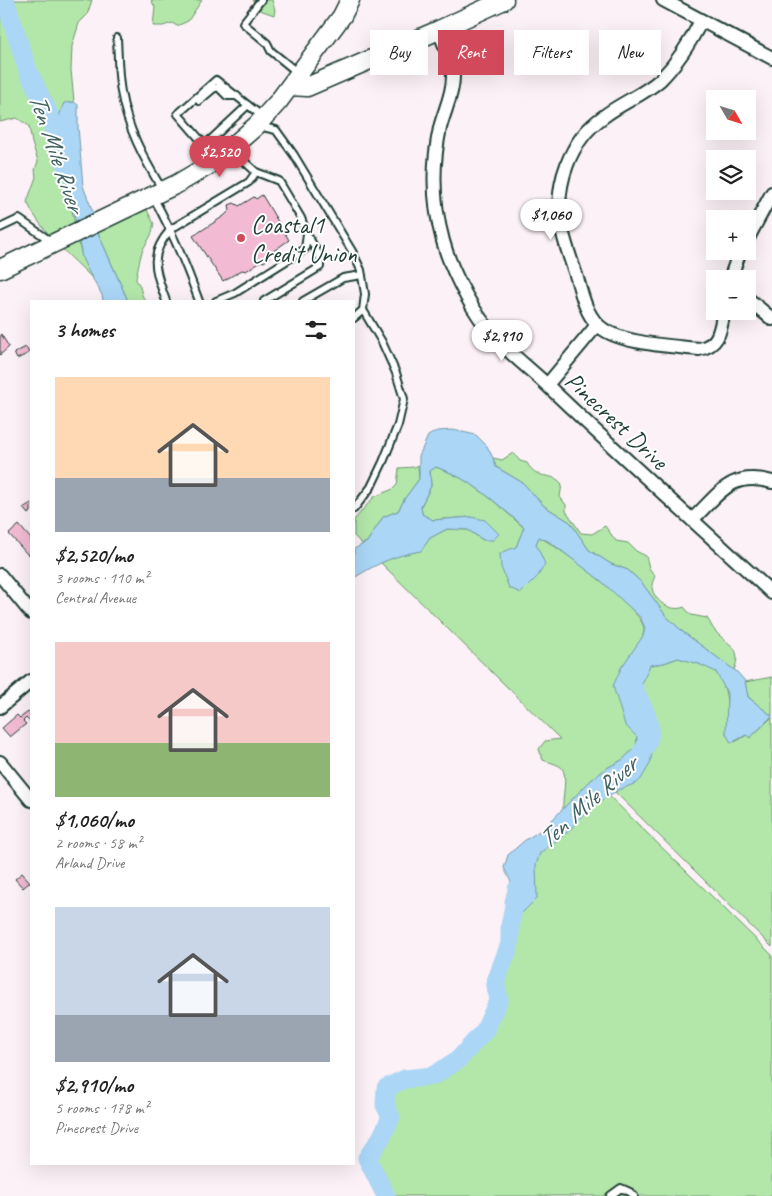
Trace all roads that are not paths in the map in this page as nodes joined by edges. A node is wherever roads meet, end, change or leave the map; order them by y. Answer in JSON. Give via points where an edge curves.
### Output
{"nodes":[{"id":1,"x":261,"y":0,"type":"edge"},
{"id":2,"x":350,"y":0,"type":"edge"},
{"id":3,"x":504,"y":0,"type":"edge"},
{"id":4,"x":662,"y":0,"type":"edge"},
{"id":5,"x":702,"y":21,"type":"junction"},
{"id":6,"x":438,"y":30,"type":"edge"},
{"id":7,"x":439,"y":30,"type":"edge"},
{"id":8,"x":117,"y":38,"type":"dead end"},
{"id":9,"x":772,"y":58,"type":"edge"},
{"id":10,"x":453,"y":75,"type":"edge"},
{"id":11,"x":294,"y":80,"type":"junction"},
{"id":12,"x":248,"y":105,"type":"junction"},
{"id":13,"x":260,"y":122,"type":"junction"},
{"id":14,"x":205,"y":145,"type":"junction"},
{"id":15,"x":233,"y":147,"type":"junction"},
{"id":16,"x":218,"y":160,"type":"junction"},
{"id":17,"x":256,"y":172,"type":"junction"},
{"id":18,"x":158,"y":193,"type":"junction"},
{"id":19,"x":772,"y":193,"type":"edge"},
{"id":20,"x":756,"y":223,"type":"edge"},
{"id":21,"x":0,"y":228,"type":"edge"},
{"id":22,"x":171,"y":229,"type":"junction"},
{"id":23,"x":307,"y":234,"type":"junction"},
{"id":24,"x":60,"y":240,"type":"junction"},
{"id":25,"x":0,"y":268,"type":"edge"},
{"id":26,"x":362,"y":275,"type":"junction"},
{"id":27,"x":166,"y":300,"type":"edge"},
{"id":28,"x":199,"y":300,"type":"edge"},
{"id":29,"x":218,"y":300,"type":"edge"},
{"id":30,"x":266,"y":300,"type":"edge"},
{"id":31,"x":305,"y":300,"type":"edge"},
{"id":32,"x":756,"y":306,"type":"edge"},
{"id":33,"x":364,"y":310,"type":"junction"},
{"id":34,"x":355,"y":317,"type":"edge"},
{"id":35,"x":772,"y":319,"type":"edge"},
{"id":36,"x":722,"y":320,"type":"edge"},
{"id":37,"x":597,"y":326,"type":"junction"},
{"id":38,"x":547,"y":385,"type":"junction"},
{"id":39,"x":772,"y":482,"type":"edge"},
{"id":40,"x":355,"y":508,"type":"edge"},
{"id":41,"x":692,"y":520,"type":"junction"},
{"id":42,"x":0,"y":575,"type":"edge"},
{"id":43,"x":772,"y":593,"type":"edge"},
{"id":44,"x":30,"y":612,"type":"edge"},
{"id":45,"x":30,"y":682,"type":"edge"},
{"id":46,"x":0,"y":707,"type":"edge"},
{"id":47,"x":0,"y":762,"type":"edge"},
{"id":48,"x":30,"y":799,"type":"edge"},
{"id":49,"x":610,"y":1196,"type":"edge"},
{"id":50,"x":634,"y":1196,"type":"edge"}],
"edges":[{"from":1,"to":11,"type":"lane","via":[[242,23],[267,43]]},
{"from":2,"to":11,"type":"main road","via":[[342,16]]},
{"from":3,"to":7,"type":"main road"},
{"from":4,"to":5,"type":"street"},
{"from":5,"to":9,"type":"street"},
{"from":5,"to":37,"type":"street","via":[[684,53],[659,81],[592,126],[575,147],[564,173],[561,223],[587,308]]},
{"from":6,"to":11,"type":"main road","via":[[307,87]]},
{"from":8,"to":18,"type":"lane","via":[[121,92],[130,128]]},
{"from":10,"to":38,"type":"street","name":"Pinecrest Drive","via":[[435,163],[436,205],[443,241],[455,274],[485,325]]},
{"from":11,"to":13,"type":"main road"},
{"from":12,"to":13,"type":"lane"},
{"from":12,"to":14,"type":"lane"},
{"from":12,"to":14,"type":"lane","via":[[216,80],[178,114]]},
{"from":13,"to":15,"type":"main road"},
{"from":13,"to":26,"type":"lane","via":[[276,130],[294,155],[352,251]]},
{"from":14,"to":16,"type":"lane"},
{"from":15,"to":16,"type":"main road"},
{"from":15,"to":17,"type":"lane"},
{"from":16,"to":18,"type":"main road"},
{"from":17,"to":22,"type":"lane","via":[[249,182]]},
{"from":17,"to":23,"type":"lane","via":[[279,181]]},
{"from":18,"to":22,"type":"lane"},
{"from":18,"to":24,"type":"main road"},
{"from":19,"to":20,"type":"street"},
{"from":21,"to":24,"type":"lane","via":[[19,219]]},
{"from":22,"to":27,"type":"lane","via":[[158,247],[154,265]]},
{"from":22,"to":28,"type":"lane"},
{"from":23,"to":29,"type":"lane","via":[[305,249],[236,293]]},
{"from":23,"to":30,"type":"lane","via":[[320,257],[320,267]]},
{"from":24,"to":25,"type":"main road"},
{"from":26,"to":31,"type":"lane","via":[[343,278]]},
{"from":26,"to":33,"type":"lane"},
{"from":32,"to":35,"type":"street"},
{"from":33,"to":34,"type":"lane"},
{"from":33,"to":40,"type":"lane","via":[[396,373],[404,399],[384,462]]},
{"from":36,"to":37,"type":"street","via":[[716,341],[699,349],[623,338]]},
{"from":37,"to":38,"type":"street"},
{"from":38,"to":41,"type":"street","name":"Pinecrest Drive"},
{"from":39,"to":41,"type":"street","via":[[741,479],[721,492]]},
{"from":41,"to":43,"type":"street","name":"Pinecrest Drive"},
{"from":42,"to":44,"type":"street"},
{"from":45,"to":46,"type":"street"},
{"from":47,"to":48,"type":"street"},
{"from":49,"to":50,"type":"lane","via":[[621,1188]]}]}
